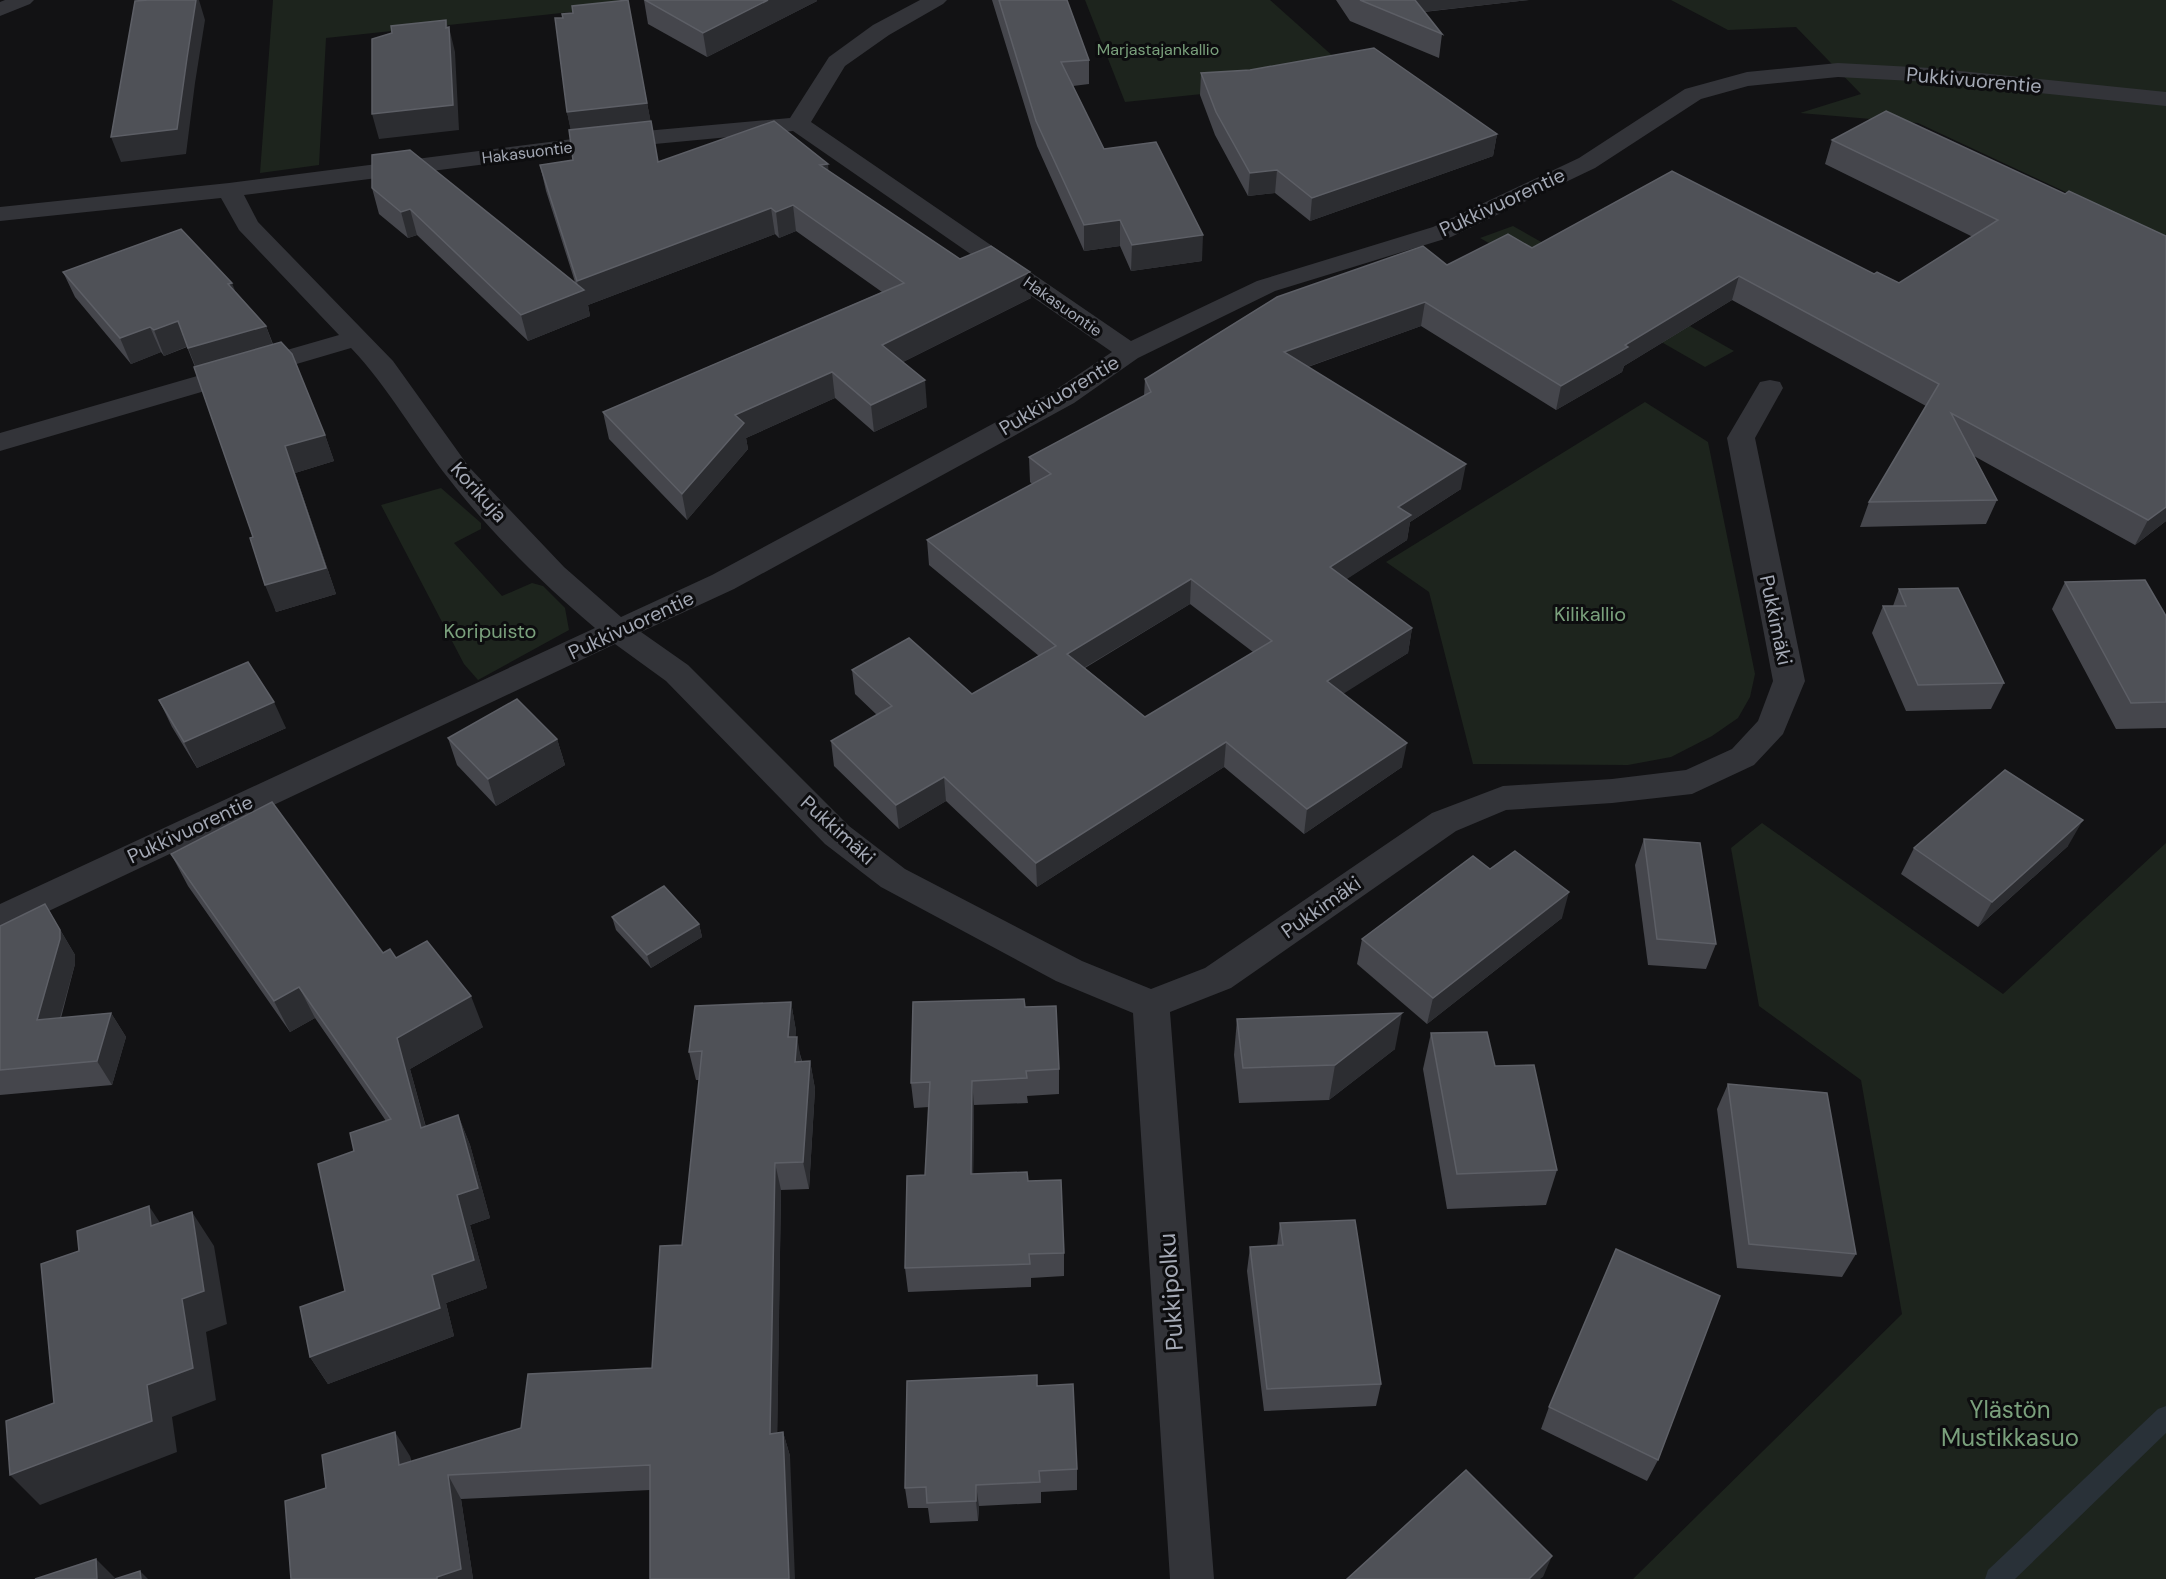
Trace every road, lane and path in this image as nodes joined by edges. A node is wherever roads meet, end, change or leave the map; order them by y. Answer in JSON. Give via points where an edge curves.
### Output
{"nodes":[{"id":1,"x":23,"y":0,"type":"edge"},
{"id":2,"x":936,"y":0,"type":"edge"},
{"id":3,"x":0,"y":10,"type":"edge"},
{"id":4,"x":2166,"y":99,"type":"edge"},
{"id":5,"x":798,"y":124,"type":"junction"},
{"id":6,"x":229,"y":190,"type":"junction"},
{"id":7,"x":0,"y":214,"type":"edge"},
{"id":8,"x":356,"y":338,"type":"junction"},
{"id":9,"x":1129,"y":352,"type":"junction"},
{"id":10,"x":1770,"y":388,"type":"dead end"},
{"id":11,"x":0,"y":442,"type":"edge"},
{"id":12,"x":618,"y":631,"type":"junction"},
{"id":13,"x":0,"y":921,"type":"edge"},
{"id":14,"x":1151,"y":1004,"type":"junction"},
{"id":15,"x":1192,"y":1579,"type":"edge"}],
"edges":[{"from":1,"to":3,"type":"street"},
{"from":2,"to":5,"type":"street","via":[[881,30],[837,62]]},
{"from":4,"to":9,"type":"street","name":"Pukkivuorentie","via":[[1930,75],[1838,70],[1747,79],[1693,94],[1587,163],[1442,232],[1266,286]]},
{"from":5,"to":6,"type":"street","name":"Hakasuontie","via":[[612,141]]},
{"from":5,"to":9,"type":"street","name":"Hakasuontie"},
{"from":6,"to":7,"type":"street","name":"Hakasuontie"},
{"from":6,"to":8,"type":"street","name":"Korikuja","via":[[248,225]]},
{"from":8,"to":11,"type":"street"},
{"from":8,"to":12,"type":"street","name":"Korikuja","via":[[384,367],[459,473],[554,574]]},
{"from":9,"to":12,"type":"street","name":"Pukkivuorentie","via":[[1064,397],[723,582]]},
{"from":10,"to":14,"type":"street","name":"Pukkimäki","via":[[1741,438],[1789,681],[1772,726],[1743,757],[1692,782],[1503,798],[1444,822],[1218,978]]},
{"from":12,"to":13,"type":"street","name":"Pukkivuorentie"},
{"from":12,"to":14,"type":"street","name":"Pukkimäki","via":[[677,673],[837,835],[893,878],[1069,971]]},
{"from":14,"to":15,"type":"street","name":"Pukkipolku"}]}
